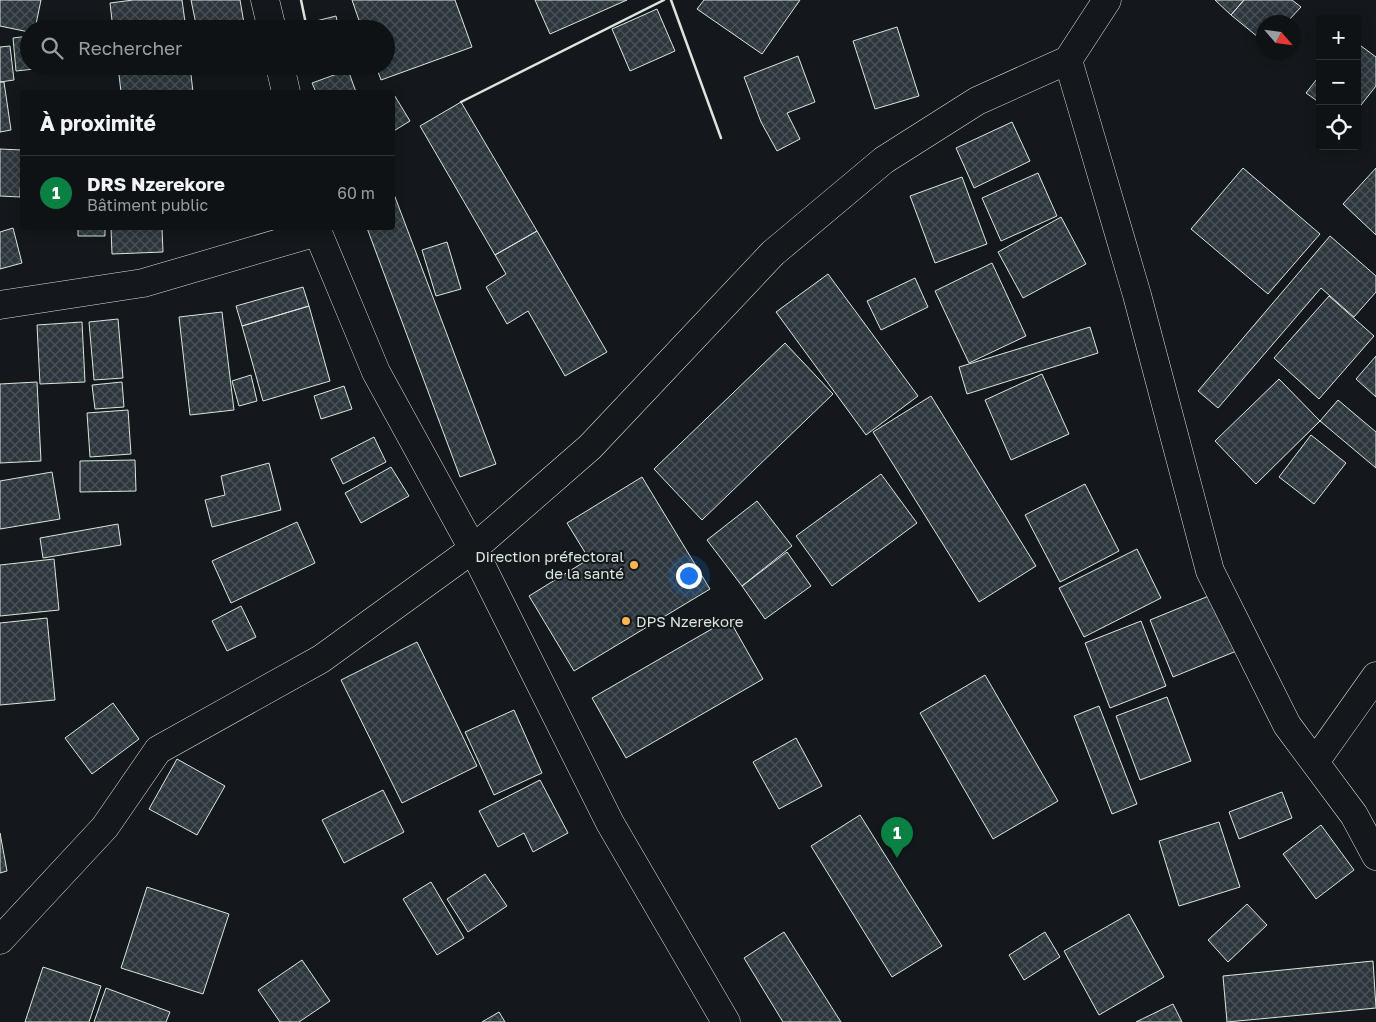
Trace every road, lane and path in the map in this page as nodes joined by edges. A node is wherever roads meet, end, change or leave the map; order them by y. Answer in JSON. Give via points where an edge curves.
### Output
{"nodes":[{"id":1,"x":265,"y":0,"type":"edge"},
{"id":2,"x":1107,"y":0,"type":"edge"},
{"id":3,"x":270,"y":20,"type":"edge"},
{"id":4,"x":1068,"y":60,"type":"junction"},
{"id":5,"x":282,"y":75,"type":"edge"},
{"id":6,"x":286,"y":90,"type":"edge"},
{"id":7,"x":316,"y":230,"type":"edge"},
{"id":8,"x":0,"y":305,"type":"edge"},
{"id":9,"x":473,"y":549,"type":"junction"},
{"id":10,"x":1376,"y":676,"type":"edge"},
{"id":11,"x":1315,"y":762,"type":"junction"},
{"id":12,"x":1376,"y":856,"type":"edge"},
{"id":13,"x":0,"y":940,"type":"edge"},
{"id":14,"x":726,"y":1022,"type":"edge"}],
"edges":[{"from":1,"to":3,"type":"street"},
{"from":2,"to":4,"type":"street"},
{"from":4,"to":9,"type":"street","via":[[977,101],[876,166],[773,253],[590,447]]},
{"from":4,"to":11,"type":"street","via":[[1137,295],[1210,571],[1287,725]]},
{"from":5,"to":6,"type":"street"},
{"from":7,"to":8,"type":"street","via":[[143,283]]},
{"from":7,"to":9,"type":"street","via":[[376,372]]},
{"from":9,"to":13,"type":"street","via":[[322,659],[158,750],[105,827]]},
{"from":9,"to":14,"type":"street","via":[[610,823]]},
{"from":10,"to":11,"type":"street"},
{"from":11,"to":12,"type":"street","via":[[1354,815]]}]}
